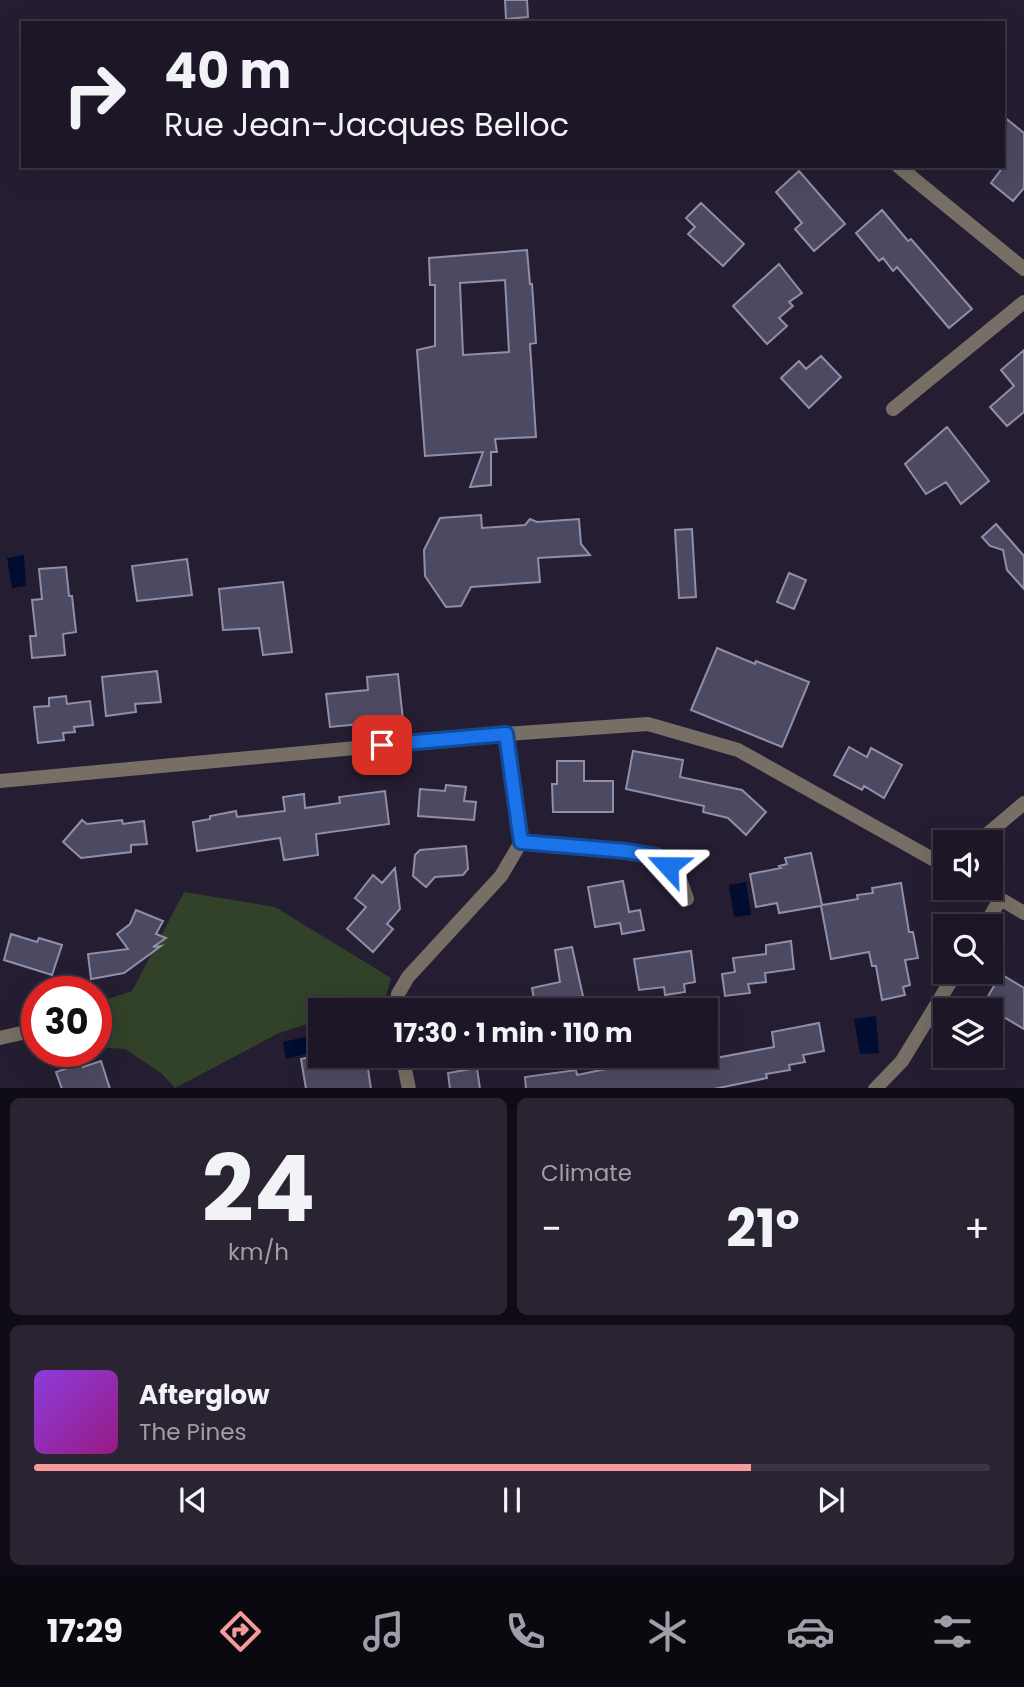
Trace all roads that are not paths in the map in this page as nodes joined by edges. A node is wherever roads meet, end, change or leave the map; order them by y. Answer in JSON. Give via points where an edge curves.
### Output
{"nodes":[{"id":1,"x":900,"y":168,"type":"edge"},
{"id":2,"x":1024,"y":269,"type":"edge"},
{"id":3,"x":1024,"y":302,"type":"edge"},
{"id":4,"x":893,"y":408,"type":"dead end"},
{"id":5,"x":506,"y":734,"type":"junction"},
{"id":6,"x":0,"y":782,"type":"edge"},
{"id":7,"x":1024,"y":803,"type":"edge"},
{"id":8,"x":992,"y":830,"type":"edge"},
{"id":9,"x":521,"y":842,"type":"junction"},
{"id":10,"x":933,"y":859,"type":"edge"},
{"id":11,"x":687,"y":899,"type":"dead end"},
{"id":12,"x":1002,"y":900,"type":"edge"},
{"id":13,"x":1024,"y":912,"type":"edge"},
{"id":14,"x":949,"y":984,"type":"edge"},
{"id":15,"x":398,"y":998,"type":"edge"},
{"id":16,"x":21,"y":1033,"type":"edge"},
{"id":17,"x":0,"y":1038,"type":"edge"},
{"id":18,"x":405,"y":1068,"type":"edge"},
{"id":19,"x":409,"y":1088,"type":"edge"},
{"id":20,"x":875,"y":1088,"type":"edge"}],
"edges":[{"from":1,"to":2,"type":"street"},
{"from":3,"to":4,"type":"street"},
{"from":5,"to":6,"type":"street"},
{"from":5,"to":9,"type":"street"},
{"from":5,"to":10,"type":"street","via":[[648,724],[738,750]]},
{"from":7,"to":8,"type":"street"},
{"from":9,"to":11,"type":"street","via":[[656,856],[679,876]]},
{"from":9,"to":15,"type":"street","via":[[501,876],[408,977]]},
{"from":12,"to":13,"type":"street"},
{"from":14,"to":20,"type":"street","via":[[902,1061]]},
{"from":16,"to":17,"type":"street"},
{"from":18,"to":19,"type":"street"}]}
